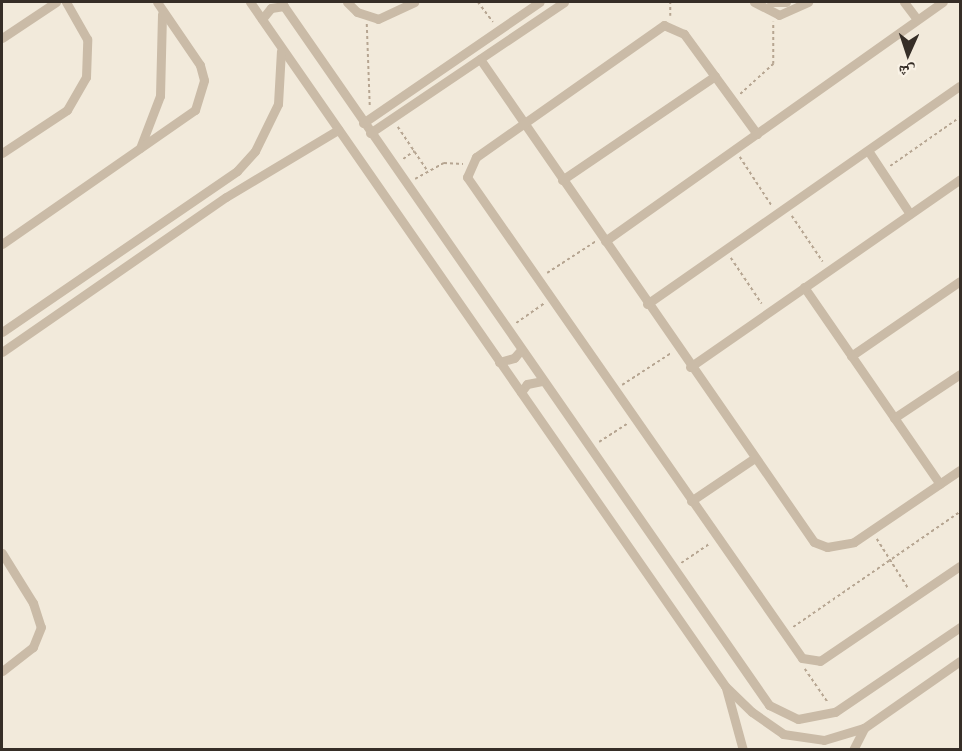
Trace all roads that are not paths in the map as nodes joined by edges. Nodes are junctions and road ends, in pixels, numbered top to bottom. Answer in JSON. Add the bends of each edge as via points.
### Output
{"nodes":[{"id":1,"x":56,"y":2,"type":"edge"},
{"id":2,"x":66,"y":2,"type":"edge"},
{"id":3,"x":250,"y":2,"type":"edge"},
{"id":4,"x":347,"y":2,"type":"edge"},
{"id":5,"x":414,"y":2,"type":"edge"},
{"id":6,"x":540,"y":2,"type":"edge"},
{"id":7,"x":564,"y":2,"type":"edge"},
{"id":8,"x":754,"y":2,"type":"edge"},
{"id":9,"x":771,"y":2,"type":"edge"},
{"id":10,"x":786,"y":2,"type":"edge"},
{"id":11,"x":808,"y":2,"type":"edge"},
{"id":12,"x":904,"y":2,"type":"edge"},
{"id":13,"x":943,"y":2,"type":"edge"},
{"id":14,"x":282,"y":4,"type":"edge"},
{"id":15,"x":159,"y":6,"type":"edge"},
{"id":16,"x":262,"y":19,"type":"junction"},
{"id":17,"x":917,"y":19,"type":"junction"},
{"id":18,"x":2,"y":38,"type":"edge"},
{"id":19,"x":281,"y":51,"type":"junction"},
{"id":20,"x":480,"y":59,"type":"junction"},
{"id":21,"x":715,"y":76,"type":"junction"},
{"id":22,"x":960,"y":86,"type":"edge"},
{"id":23,"x":406,"y":93,"type":"junction"},
{"id":24,"x":413,"y":105,"type":"junction"},
{"id":25,"x":367,"y":120,"type":"junction"},
{"id":26,"x":523,"y":122,"type":"junction"},
{"id":27,"x":338,"y":130,"type":"junction"},
{"id":28,"x":370,"y":133,"type":"junction"},
{"id":29,"x":757,"y":134,"type":"junction"},
{"id":30,"x":139,"y":150,"type":"junction"},
{"id":31,"x":869,"y":152,"type":"junction"},
{"id":32,"x":2,"y":153,"type":"edge"},
{"id":33,"x":960,"y":179,"type":"edge"},
{"id":34,"x":562,"y":180,"type":"junction"},
{"id":35,"x":910,"y":214,"type":"junction"},
{"id":36,"x":603,"y":239,"type":"junction"},
{"id":37,"x":2,"y":244,"type":"edge"},
{"id":38,"x":960,"y":281,"type":"edge"},
{"id":39,"x":804,"y":287,"type":"junction"},
{"id":40,"x":647,"y":304,"type":"junction"},
{"id":41,"x":2,"y":332,"type":"edge"},
{"id":42,"x":521,"y":350,"type":"junction"},
{"id":43,"x":2,"y":352,"type":"edge"},
{"id":44,"x":851,"y":356,"type":"junction"},
{"id":45,"x":499,"y":362,"type":"junction"},
{"id":46,"x":690,"y":367,"type":"junction"},
{"id":47,"x":960,"y":374,"type":"edge"},
{"id":48,"x":542,"y":381,"type":"junction"},
{"id":49,"x":521,"y":392,"type":"junction"},
{"id":50,"x":894,"y":418,"type":"junction"},
{"id":51,"x":753,"y":459,"type":"junction"},
{"id":52,"x":960,"y":470,"type":"edge"},
{"id":53,"x":940,"y":484,"type":"junction"},
{"id":54,"x":691,"y":501,"type":"junction"},
{"id":55,"x":2,"y":554,"type":"edge"},
{"id":56,"x":960,"y":566,"type":"edge"},
{"id":57,"x":959,"y":631,"type":"edge"},
{"id":58,"x":960,"y":661,"type":"edge"},
{"id":59,"x":2,"y":671,"type":"edge"},
{"id":60,"x":725,"y":686,"type":"junction"},
{"id":61,"x":864,"y":728,"type":"junction"},
{"id":62,"x":743,"y":750,"type":"edge"},
{"id":63,"x":853,"y":750,"type":"edge"}],
"edges":[{"from":1,"to":18,"type":"street"},
{"from":2,"to":32,"type":"street","via":[[87,39],[86,77],[67,110]]},
{"from":3,"to":16,"type":"street"},
{"from":4,"to":5,"type":"street","via":[[367,18],[389,17]]},
{"from":6,"to":23,"type":"street"},
{"from":7,"to":20,"type":"street"},
{"from":8,"to":11,"type":"street","via":[[773,14]]},
{"from":9,"to":10,"type":"street"},
{"from":12,"to":17,"type":"street"},
{"from":13,"to":17,"type":"street"},
{"from":14,"to":16,"type":"street","via":[[271,8]]},
{"from":14,"to":25,"type":"street"},
{"from":15,"to":30,"type":"street","via":[[165,68],[154,115]]},
{"from":15,"to":30,"type":"street","via":[[200,65],[202,96],[184,120]]},
{"from":16,"to":19,"type":"street"},
{"from":17,"to":29,"type":"street"},
{"from":19,"to":27,"type":"street"},
{"from":19,"to":41,"type":"street","via":[[278,104],[264,136],[237,171]]},
{"from":20,"to":24,"type":"street"},
{"from":20,"to":26,"type":"street"},
{"from":21,"to":26,"type":"street","via":[[684,34],[671,25],[657,26]]},
{"from":21,"to":29,"type":"street"},
{"from":21,"to":34,"type":"street"},
{"from":22,"to":31,"type":"street"},
{"from":23,"to":24,"type":"street"},
{"from":23,"to":25,"type":"street"},
{"from":24,"to":28,"type":"street"},
{"from":25,"to":28,"type":"street"},
{"from":26,"to":34,"type":"street"},
{"from":26,"to":54,"type":"street","via":[[469,166],[472,188]]},
{"from":27,"to":43,"type":"street","via":[[226,197]]},
{"from":27,"to":45,"type":"street"},
{"from":28,"to":42,"type":"street"},
{"from":29,"to":36,"type":"street"},
{"from":30,"to":37,"type":"street"},
{"from":31,"to":35,"type":"street"},
{"from":31,"to":40,"type":"street"},
{"from":33,"to":35,"type":"street"},
{"from":34,"to":36,"type":"street"},
{"from":35,"to":39,"type":"street"},
{"from":36,"to":40,"type":"street"},
{"from":38,"to":44,"type":"street"},
{"from":39,"to":44,"type":"street"},
{"from":39,"to":46,"type":"street"},
{"from":40,"to":46,"type":"street"},
{"from":42,"to":45,"type":"street","via":[[514,358]]},
{"from":42,"to":48,"type":"street"},
{"from":44,"to":50,"type":"street"},
{"from":45,"to":49,"type":"street"},
{"from":46,"to":51,"type":"street"},
{"from":47,"to":50,"type":"street"},
{"from":48,"to":49,"type":"street","via":[[531,381]]},
{"from":48,"to":57,"type":"street","via":[[769,705],[798,719],[835,712]]},
{"from":49,"to":60,"type":"street"},
{"from":50,"to":53,"type":"street"},
{"from":51,"to":53,"type":"street","via":[[814,542],[841,547]]},
{"from":51,"to":54,"type":"street"},
{"from":52,"to":53,"type":"street"},
{"from":54,"to":56,"type":"street","via":[[802,658],[820,661]]},
{"from":55,"to":59,"type":"street","via":[[33,603],[40,627],[33,647]]},
{"from":58,"to":61,"type":"street"},
{"from":60,"to":61,"type":"street","via":[[783,734],[824,740]]},
{"from":60,"to":62,"type":"street"},
{"from":61,"to":63,"type":"street"}]}
